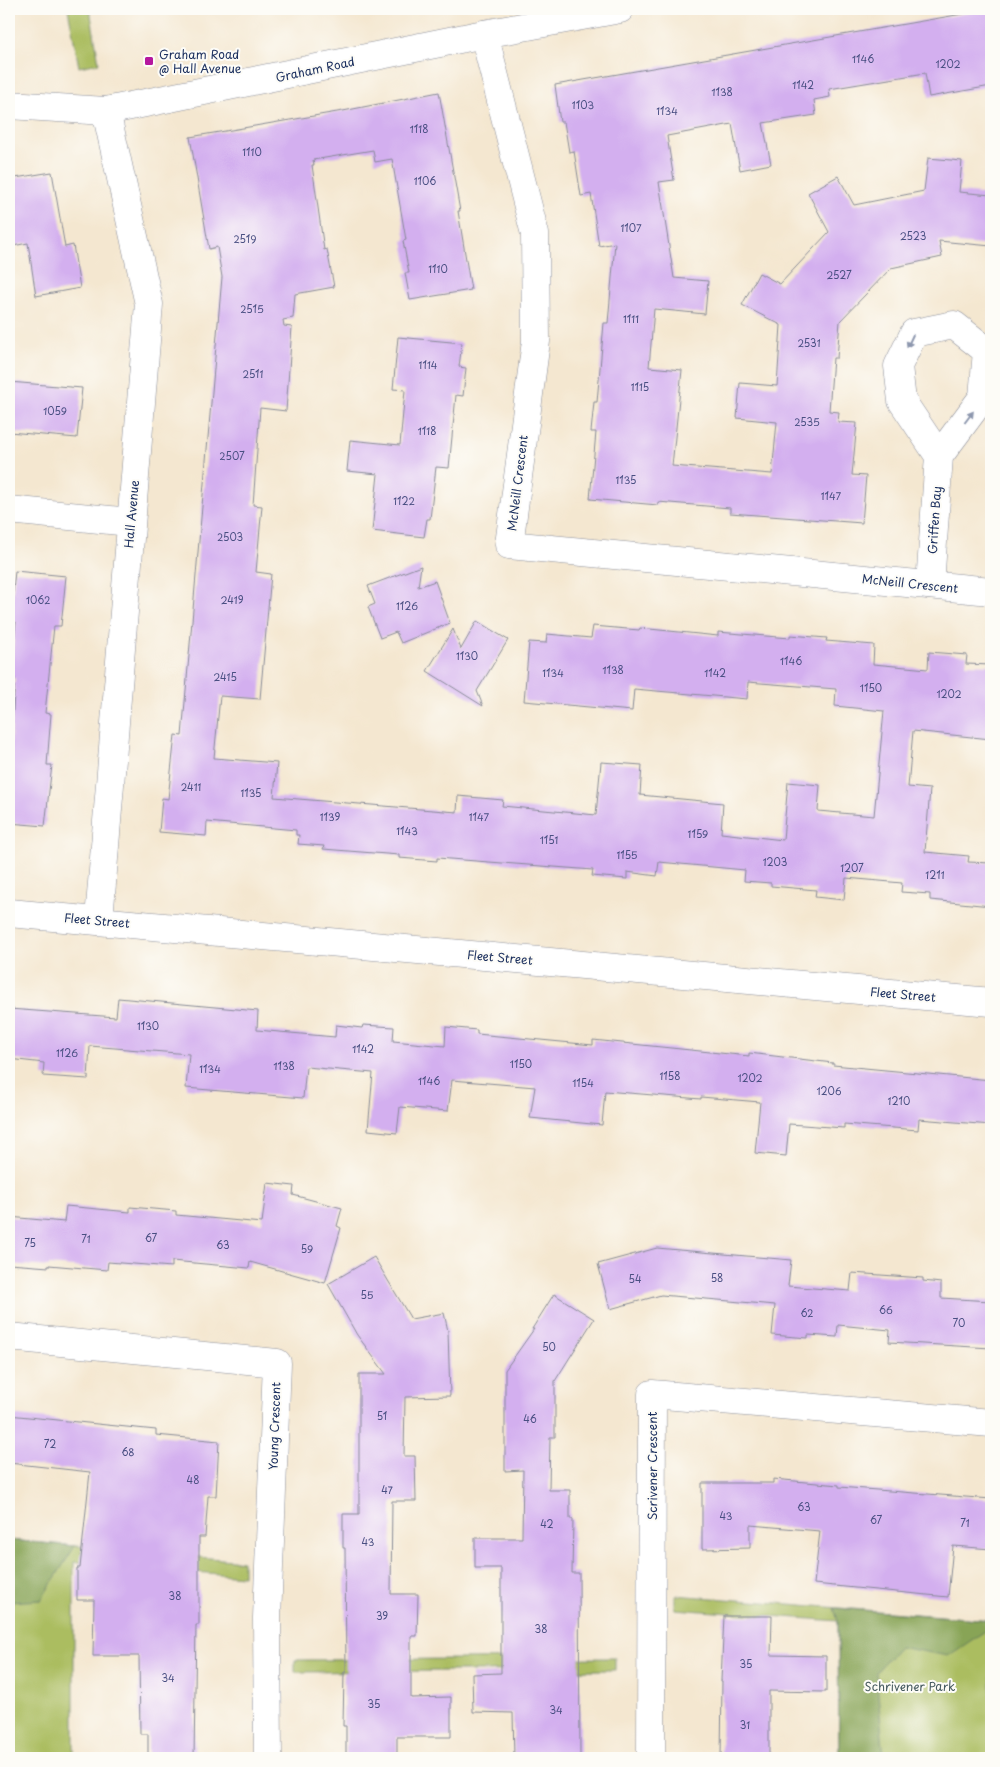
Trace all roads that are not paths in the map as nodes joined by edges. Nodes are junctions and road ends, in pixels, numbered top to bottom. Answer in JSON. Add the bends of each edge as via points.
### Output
{"nodes":[{"id":1,"x":620,"y":9,"type":"edge"},
{"id":2,"x":484,"y":34,"type":"junction"},
{"id":3,"x":9,"y":105,"type":"edge"},
{"id":4,"x":106,"y":111,"type":"junction"},
{"id":5,"x":939,"y":456,"type":"dead end"},
{"id":6,"x":9,"y":510,"type":"edge"},
{"id":7,"x":130,"y":522,"type":"junction"},
{"id":8,"x":930,"y":584,"type":"junction"},
{"id":9,"x":991,"y":591,"type":"edge"},
{"id":10,"x":9,"y":913,"type":"edge"},
{"id":11,"x":99,"y":920,"type":"junction"},
{"id":12,"x":991,"y":1002,"type":"edge"},
{"id":13,"x":9,"y":1337,"type":"edge"},
{"id":14,"x":991,"y":1423,"type":"edge"},
{"id":15,"x":268,"y":1758,"type":"edge"},
{"id":16,"x":652,"y":1758,"type":"edge"}],
"edges":[{"from":1,"to":2,"type":"street","name":"Graham Road"},
{"from":2,"to":4,"type":"street","name":"Graham Road"},
{"from":2,"to":8,"type":"street","name":"McNeill Crescent","via":[[535,234],[536,341],[509,545]]},
{"from":3,"to":4,"type":"street","name":"Graham Road"},
{"from":4,"to":7,"type":"street","name":"Hall Avenue","via":[[149,304]]},
{"from":5,"to":8,"type":"street","name":"Griffen Bay"},
{"from":6,"to":7,"type":"street"},
{"from":7,"to":11,"type":"street","name":"Hall Avenue"},
{"from":8,"to":9,"type":"street","name":"McNeill Crescent"},
{"from":10,"to":11,"type":"street","name":"Fleet Street"},
{"from":11,"to":12,"type":"street","name":"Fleet Street"},
{"from":13,"to":15,"type":"street","name":"Young Crescent","via":[[277,1363],[267,1618]]},
{"from":14,"to":16,"type":"street","name":"Scrivener Crescent","via":[[652,1394]]}]}
